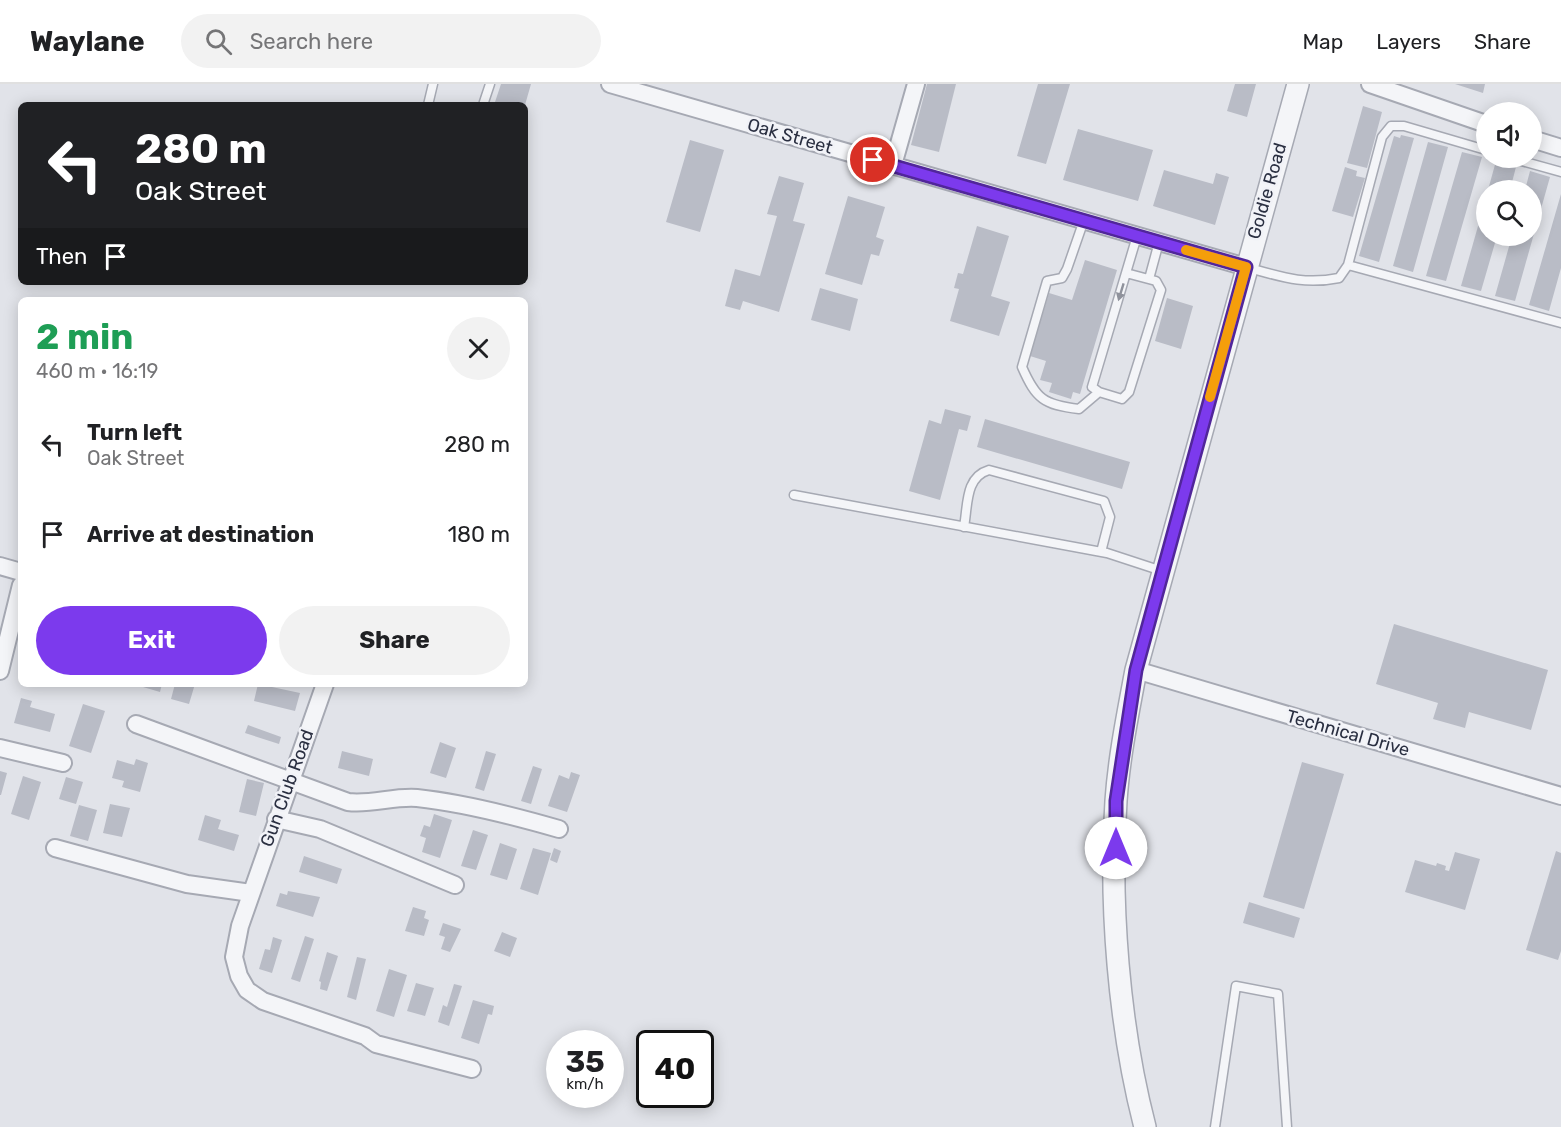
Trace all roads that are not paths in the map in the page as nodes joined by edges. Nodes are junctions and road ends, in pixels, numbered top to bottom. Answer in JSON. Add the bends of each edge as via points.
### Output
{"nodes":[{"id":1,"x":433,"y":84,"type":"edge"},
{"id":2,"x":490,"y":84,"type":"edge"},
{"id":3,"x":916,"y":84,"type":"edge"},
{"id":4,"x":1298,"y":84,"type":"edge"},
{"id":5,"x":1370,"y":84,"type":"edge"},
{"id":6,"x":620,"y":85,"type":"edge"},
{"id":7,"x":429,"y":102,"type":"edge"},
{"id":8,"x":484,"y":102,"type":"edge"},
{"id":9,"x":1476,"y":121,"type":"edge"},
{"id":10,"x":1542,"y":142,"type":"edge"},
{"id":11,"x":1476,"y":147,"type":"edge"},
{"id":12,"x":1561,"y":148,"type":"edge"},
{"id":13,"x":893,"y":165,"type":"junction"},
{"id":14,"x":1542,"y":167,"type":"edge"},
{"id":15,"x":1561,"y":172,"type":"edge"},
{"id":16,"x":1084,"y":220,"type":"junction"},
{"id":17,"x":1137,"y":236,"type":"junction"},
{"id":18,"x":1159,"y":242,"type":"junction"},
{"id":19,"x":1348,"y":265,"type":"junction"},
{"id":20,"x":1246,"y":267,"type":"junction"},
{"id":21,"x":1126,"y":273,"type":"junction"},
{"id":22,"x":1149,"y":279,"type":"junction"},
{"id":23,"x":1561,"y":323,"type":"edge"},
{"id":24,"x":1099,"y":392,"type":"junction"},
{"id":25,"x":794,"y":495,"type":"dead end"},
{"id":26,"x":964,"y":527,"type":"junction"},
{"id":27,"x":1101,"y":552,"type":"junction"},
{"id":28,"x":0,"y":566,"type":"edge"},
{"id":29,"x":18,"y":571,"type":"edge"},
{"id":30,"x":1162,"y":571,"type":"junction"},
{"id":31,"x":18,"y":597,"type":"edge"},
{"id":32,"x":1136,"y":670,"type":"junction"},
{"id":33,"x":0,"y":671,"type":"edge"},
{"id":34,"x":324,"y":687,"type":"edge"},
{"id":35,"x":136,"y":724,"type":"dead end"},
{"id":36,"x":0,"y":748,"type":"edge"},
{"id":37,"x":63,"y":763,"type":"dead end"},
{"id":38,"x":289,"y":781,"type":"junction"},
{"id":39,"x":1561,"y":796,"type":"edge"},
{"id":40,"x":276,"y":819,"type":"junction"},
{"id":41,"x":559,"y":829,"type":"dead end"},
{"id":42,"x":55,"y":848,"type":"dead end"},
{"id":43,"x":455,"y":885,"type":"dead end"},
{"id":44,"x":251,"y":893,"type":"junction"},
{"id":45,"x":472,"y":1069,"type":"dead end"},
{"id":46,"x":1145,"y":1127,"type":"edge"},
{"id":47,"x":1215,"y":1127,"type":"edge"},
{"id":48,"x":1287,"y":1127,"type":"edge"}],
"edges":[{"from":1,"to":7,"type":"lane"},
{"from":2,"to":8,"type":"lane"},
{"from":3,"to":13,"type":"street"},
{"from":4,"to":20,"type":"street","name":"Goldie Road"},
{"from":5,"to":9,"type":"street"},
{"from":6,"to":13,"type":"street","name":"Oak Street"},
{"from":10,"to":12,"type":"street"},
{"from":11,"to":19,"type":"lane","via":[[1404,126],[1386,130]]},
{"from":13,"to":16,"type":"street","name":"Oak Street"},
{"from":14,"to":15,"type":"lane"},
{"from":16,"to":17,"type":"street","name":"Oak Street"},
{"from":16,"to":24,"type":"lane","via":[[1068,270],[1062,278],[1047,281],[1022,367],[1039,398],[1060,407],[1079,409]]},
{"from":17,"to":18,"type":"street","name":"Oak Street"},
{"from":17,"to":21,"type":"lane"},
{"from":18,"to":20,"type":"street","name":"Oak Street"},
{"from":18,"to":22,"type":"lane"},
{"from":19,"to":20,"type":"lane","via":[[1339,278],[1319,282],[1301,282]]},
{"from":19,"to":23,"type":"lane"},
{"from":20,"to":30,"type":"street","name":"Goldie Road"},
{"from":21,"to":22,"type":"lane"},
{"from":21,"to":24,"type":"lane","one_way":true,"via":[[1092,387]]},
{"from":22,"to":24,"type":"lane","via":[[1156,281],[1161,290],[1129,392],[1122,399]]},
{"from":25,"to":26,"type":"lane"},
{"from":26,"to":27,"type":"lane"},
{"from":26,"to":27,"type":"lane","via":[[972,480],[989,470],[1104,501],[1110,517]]},
{"from":27,"to":30,"type":"lane"},
{"from":28,"to":29,"type":"street"},
{"from":30,"to":32,"type":"street","name":"Goldie Road"},
{"from":31,"to":33,"type":"street"},
{"from":32,"to":39,"type":"street","name":"Technical Drive"},
{"from":32,"to":46,"type":"street","name":"Goldie Road","via":[[1116,801],[1116,896],[1124,1027],[1130,1071]]},
{"from":34,"to":38,"type":"street","name":"Gun Club Road"},
{"from":35,"to":38,"type":"street"},
{"from":36,"to":37,"type":"street"},
{"from":38,"to":40,"type":"street","name":"Gun Club Road"},
{"from":38,"to":41,"type":"street","via":[[348,802],[417,798]]},
{"from":40,"to":43,"type":"street","via":[[320,830]]},
{"from":40,"to":44,"type":"street","name":"Gun Club Road"},
{"from":42,"to":44,"type":"street","via":[[187,884]]},
{"from":44,"to":45,"type":"street","name":"Gun Club Road","via":[[234,957],[247,990],[263,1002],[365,1036],[376,1044]]},
{"from":47,"to":48,"type":"lane","via":[[1236,986],[1278,994]]}]}
